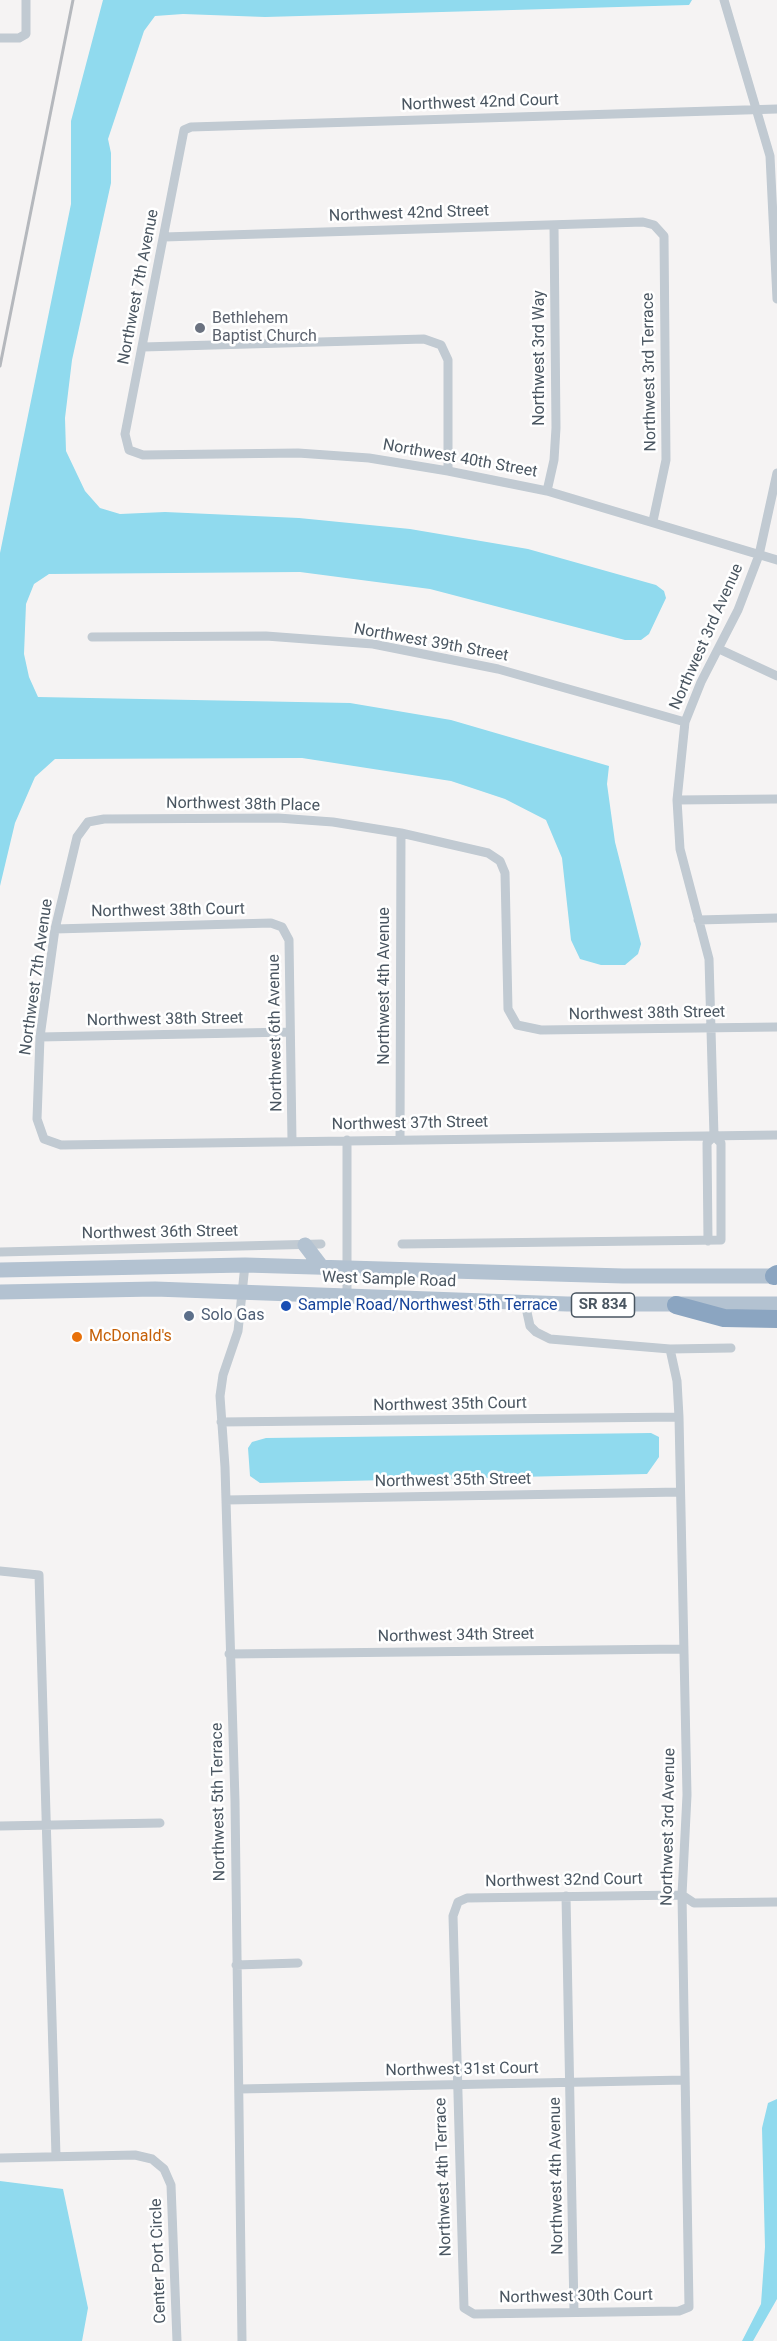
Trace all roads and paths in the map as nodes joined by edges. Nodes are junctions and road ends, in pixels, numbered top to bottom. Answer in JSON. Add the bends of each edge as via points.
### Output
{"nodes":[{"id":1,"x":26,"y":0,"type":"edge"},
{"id":2,"x":724,"y":0,"type":"edge"},
{"id":3,"x":0,"y":38,"type":"edge"},
{"id":4,"x":777,"y":109,"type":"edge"},
{"id":5,"x":758,"y":110,"type":"junction"},
{"id":6,"x":184,"y":130,"type":"joint"},
{"id":7,"x":554,"y":225,"type":"junction"},
{"id":8,"x":654,"y":225,"type":"joint"},
{"id":9,"x":164,"y":237,"type":"junction"},
{"id":10,"x":776,"y":248,"type":"edge"},
{"id":11,"x":777,"y":299,"type":"edge"},
{"id":12,"x":143,"y":347,"type":"junction"},
{"id":13,"x":129,"y":450,"type":"joint"},
{"id":14,"x":448,"y":471,"type":"junction"},
{"id":15,"x":777,"y":473,"type":"edge"},
{"id":16,"x":547,"y":490,"type":"junction"},
{"id":17,"x":652,"y":521,"type":"junction"},
{"id":18,"x":759,"y":555,"type":"junction"},
{"id":19,"x":777,"y":560,"type":"edge"},
{"id":20,"x":92,"y":637,"type":"dead end"},
{"id":21,"x":719,"y":650,"type":"junction"},
{"id":22,"x":777,"y":676,"type":"edge"},
{"id":23,"x":685,"y":722,"type":"junction"},
{"id":24,"x":777,"y":799,"type":"edge"},
{"id":25,"x":677,"y":800,"type":"junction"},
{"id":26,"x":88,"y":822,"type":"joint"},
{"id":27,"x":401,"y":833,"type":"junction"},
{"id":28,"x":777,"y":918,"type":"edge"},
{"id":29,"x":699,"y":920,"type":"junction"},
{"id":30,"x":282,"y":927,"type":"joint"},
{"id":31,"x":55,"y":929,"type":"junction"},
{"id":32,"x":517,"y":1025,"type":"joint"},
{"id":33,"x":777,"y":1027,"type":"edge"},
{"id":34,"x":711,"y":1028,"type":"junction"},
{"id":35,"x":290,"y":1032,"type":"junction"},
{"id":36,"x":40,"y":1037,"type":"junction"},
{"id":37,"x":777,"y":1135,"type":"edge"},
{"id":38,"x":714,"y":1136,"type":"junction"},
{"id":39,"x":44,"y":1139,"type":"joint"},
{"id":40,"x":346,"y":1140,"type":"junction"},
{"id":41,"x":400,"y":1140,"type":"junction"},
{"id":42,"x":292,"y":1141,"type":"junction"},
{"id":43,"x":708,"y":1241,"type":"junction"},
{"id":44,"x":402,"y":1244,"type":"dead end"},
{"id":45,"x":313,"y":1245,"type":"joint"},
{"id":46,"x":0,"y":1252,"type":"edge"},
{"id":47,"x":245,"y":1265,"type":"junction"},
{"id":48,"x":321,"y":1266,"type":"junction"},
{"id":49,"x":347,"y":1267,"type":"junction"},
{"id":50,"x":0,"y":1270,"type":"edge"},
{"id":51,"x":776,"y":1276,"type":"edge"},
{"id":52,"x":0,"y":1292,"type":"edge"},
{"id":53,"x":243,"y":1292,"type":"junction"},
{"id":54,"x":347,"y":1296,"type":"junction"},
{"id":55,"x":525,"y":1303,"type":"junction"},
{"id":56,"x":777,"y":1304,"type":"edge"},
{"id":57,"x":676,"y":1305,"type":"junction"},
{"id":58,"x":777,"y":1319,"type":"edge"},
{"id":59,"x":731,"y":1348,"type":"dead end"},
{"id":60,"x":670,"y":1349,"type":"junction"},
{"id":61,"x":679,"y":1417,"type":"junction"},
{"id":62,"x":221,"y":1422,"type":"junction"},
{"id":63,"x":680,"y":1492,"type":"junction"},
{"id":64,"x":226,"y":1500,"type":"junction"},
{"id":65,"x":0,"y":1570,"type":"edge"},
{"id":66,"x":683,"y":1649,"type":"junction"},
{"id":67,"x":230,"y":1654,"type":"junction"},
{"id":68,"x":46,"y":1824,"type":"junction"},
{"id":69,"x":160,"y":1824,"type":"dead end"},
{"id":70,"x":0,"y":1826,"type":"edge"},
{"id":71,"x":682,"y":1895,"type":"junction"},
{"id":72,"x":566,"y":1896,"type":"junction"},
{"id":73,"x":458,"y":1902,"type":"joint"},
{"id":74,"x":777,"y":1902,"type":"edge"},
{"id":75,"x":298,"y":1963,"type":"dead end"},
{"id":76,"x":236,"y":1965,"type":"junction"},
{"id":77,"x":685,"y":2080,"type":"junction"},
{"id":78,"x":571,"y":2083,"type":"junction"},
{"id":79,"x":456,"y":2086,"type":"junction"},
{"id":80,"x":240,"y":2089,"type":"junction"},
{"id":81,"x":56,"y":2156,"type":"junction"},
{"id":82,"x":0,"y":2158,"type":"edge"},
{"id":83,"x":688,"y":2307,"type":"joint"},
{"id":84,"x":464,"y":2308,"type":"joint"},
{"id":85,"x":574,"y":2312,"type":"junction"},
{"id":86,"x":177,"y":2341,"type":"edge"},
{"id":87,"x":242,"y":2341,"type":"edge"}],
"edges":[{"from":1,"to":3,"type":"street","via":[[26,34]]},
{"from":2,"to":5,"type":"street"},
{"from":4,"to":5,"type":"street","name":"Northwest 42nd Court"},
{"from":5,"to":6,"type":"street","name":"Northwest 42nd Court"},
{"from":5,"to":10,"type":"street","via":[[770,156]]},
{"from":6,"to":9,"type":"street","name":"Northwest 7th Avenue"},
{"from":7,"to":8,"type":"street","name":"Northwest 42nd Street"},
{"from":7,"to":9,"type":"street","name":"Northwest 42nd Street"},
{"from":7,"to":16,"type":"street","name":"Northwest 3rd Way","via":[[556,428]]},
{"from":8,"to":17,"type":"street","name":"Northwest 3rd Terrace","via":[[664,236],[666,460]]},
{"from":9,"to":12,"type":"street","name":"Northwest 7th Avenue"},
{"from":10,"to":11,"type":"street"},
{"from":12,"to":13,"type":"street","name":"Northwest 7th Avenue","via":[[125,434]]},
{"from":12,"to":14,"type":"street","via":[[424,339],[441,345],[448,360]]},
{"from":13,"to":14,"type":"street","name":"Northwest 40th Street","via":[[143,455],[298,453],[369,458]]},
{"from":14,"to":16,"type":"street","name":"Northwest 40th Street"},
{"from":15,"to":18,"type":"street","name":"Northwest 3rd Avenue"},
{"from":16,"to":17,"type":"street","name":"Northwest 40th Street"},
{"from":17,"to":18,"type":"street","name":"Northwest 40th Street"},
{"from":18,"to":19,"type":"street","name":"Northwest 40th Street"},
{"from":18,"to":21,"type":"street","name":"Northwest 3rd Avenue"},
{"from":20,"to":23,"type":"street","name":"Northwest 39th Street","via":[[266,636],[373,644],[498,669]]},
{"from":21,"to":22,"type":"street"},
{"from":21,"to":23,"type":"street","name":"Northwest 3rd Avenue"},
{"from":23,"to":25,"type":"street","name":"Northwest 3rd Avenue"},
{"from":24,"to":25,"type":"street"},
{"from":25,"to":29,"type":"street","name":"Northwest 3rd Avenue","via":[[680,849]]},
{"from":26,"to":27,"type":"street","name":"Northwest 38th Place","via":[[278,818]]},
{"from":26,"to":31,"type":"street","name":"Northwest 7th Avenue","via":[[77,837]]},
{"from":27,"to":32,"type":"street","name":"Northwest 38th Place","via":[[488,853],[500,861],[505,873],[508,1009]]},
{"from":27,"to":41,"type":"street","name":"Northwest 4th Avenue"},
{"from":28,"to":29,"type":"street"},
{"from":29,"to":34,"type":"street","name":"Northwest 3rd Avenue","via":[[709,959]]},
{"from":30,"to":31,"type":"street","name":"Northwest 38th Court","via":[[271,923]]},
{"from":30,"to":35,"type":"street","name":"Northwest 6th Avenue","via":[[289,940]]},
{"from":31,"to":36,"type":"street","name":"Northwest 7th Avenue"},
{"from":32,"to":34,"type":"street","name":"Northwest 38th Street","via":[[541,1030]]},
{"from":33,"to":34,"type":"street","name":"Northwest 38th Street"},
{"from":34,"to":38,"type":"street","name":"Northwest 3rd Avenue"},
{"from":35,"to":36,"type":"street","name":"Northwest 38th Street"},
{"from":35,"to":42,"type":"street","name":"Northwest 6th Avenue"},
{"from":36,"to":39,"type":"street","name":"Northwest 7th Avenue","via":[[37,1119]]},
{"from":37,"to":38,"type":"street","name":"Northwest 37th Street"},
{"from":38,"to":41,"type":"street","name":"Northwest 37th Street"},
{"from":38,"to":43,"type":"street","name":"Northwest 3rd Avenue","via":[[707,1143]]},
{"from":38,"to":43,"type":"street","name":"Northwest 3rd Avenue","via":[[721,1143],[721,1240]]},
{"from":39,"to":42,"type":"street","name":"Northwest 37th Street","via":[[61,1145]]},
{"from":40,"to":41,"type":"street","name":"Northwest 37th Street"},
{"from":40,"to":42,"type":"street","name":"Northwest 37th Street"},
{"from":40,"to":49,"type":"street"},
{"from":43,"to":44,"type":"street"},
{"from":45,"to":46,"type":"street","name":"Northwest 36th Street"},
{"from":45,"to":48,"type":"main road"},
{"from":47,"to":48,"type":"main road","name":"West Sample Road","number":"SR 834"},
{"from":47,"to":50,"type":"main road","name":"West Sample Road","number":"SR 834"},
{"from":47,"to":53,"type":"street","name":"Northwest 5th Terrace"},
{"from":48,"to":49,"type":"main road","name":"West Sample Road","number":"SR 834"},
{"from":49,"to":51,"type":"main road","name":"West Sample Road","number":"SR 834","via":[[623,1276]]},
{"from":49,"to":54,"type":"street"},
{"from":52,"to":53,"type":"main road","name":"West Sample Road","number":"SR 834"},
{"from":53,"to":54,"type":"main road","name":"West Sample Road","number":"SR 834"},
{"from":53,"to":62,"type":"street","name":"Northwest 5th Terrace","via":[[238,1331],[220,1386]]},
{"from":54,"to":55,"type":"main road","name":"West Sample Road","number":"SR 834"},
{"from":55,"to":57,"type":"main road","name":"West Sample Road","number":"SR 834"},
{"from":55,"to":60,"type":"street","via":[[530,1326],[550,1339]]},
{"from":56,"to":57,"type":"main road","name":"West Sample Road","number":"SR 834"},
{"from":57,"to":58,"type":"highway","via":[[724,1318]]},
{"from":59,"to":60,"type":"street"},
{"from":60,"to":61,"type":"street","name":"Northwest 3rd Avenue"},
{"from":61,"to":62,"type":"street","name":"Northwest 35th Court"},
{"from":61,"to":63,"type":"street","name":"Northwest 3rd Avenue"},
{"from":62,"to":64,"type":"street","name":"Northwest 5th Terrace"},
{"from":63,"to":64,"type":"street","name":"Northwest 35th Street"},
{"from":63,"to":66,"type":"street","name":"Northwest 3rd Avenue"},
{"from":64,"to":67,"type":"street","name":"Northwest 5th Terrace"},
{"from":65,"to":68,"type":"street","via":[[39,1575]]},
{"from":66,"to":67,"type":"street","name":"Northwest 34th Street"},
{"from":66,"to":71,"type":"street","name":"Northwest 3rd Avenue","via":[[687,1795]]},
{"from":67,"to":76,"type":"street","name":"Northwest 5th Terrace"},
{"from":68,"to":69,"type":"street"},
{"from":68,"to":70,"type":"street"},
{"from":68,"to":81,"type":"street"},
{"from":71,"to":72,"type":"street","name":"Northwest 32nd Court"},
{"from":71,"to":74,"type":"street","name":"Northwest 32nd Court","via":[[694,1903]]},
{"from":71,"to":77,"type":"street","name":"Northwest 3rd Avenue"},
{"from":72,"to":73,"type":"street","name":"Northwest 32nd Court","via":[[467,1898]]},
{"from":72,"to":78,"type":"street","name":"Northwest 4th Avenue"},
{"from":73,"to":79,"type":"street","name":"Northwest 4th Terrace","via":[[453,1916]]},
{"from":75,"to":76,"type":"street"},
{"from":76,"to":80,"type":"street","name":"Northwest 5th Terrace"},
{"from":77,"to":78,"type":"street","name":"Northwest 31st Court"},
{"from":77,"to":83,"type":"street","name":"Northwest 3rd Avenue"},
{"from":78,"to":79,"type":"street","name":"Northwest 31st Court"},
{"from":78,"to":85,"type":"street","name":"Northwest 4th Avenue"},
{"from":79,"to":80,"type":"street","name":"Northwest 31st Court"},
{"from":79,"to":84,"type":"street","name":"Northwest 4th Terrace"},
{"from":80,"to":87,"type":"street","name":"Northwest 5th Terrace"},
{"from":81,"to":82,"type":"street","name":"Center Port Circle"},
{"from":81,"to":86,"type":"street","name":"Center Port Circle","via":[[135,2155],[152,2159],[164,2169],[171,2185]]},
{"from":83,"to":85,"type":"street","name":"Northwest 30th Court","via":[[679,2311]]},
{"from":84,"to":85,"type":"street","name":"Northwest 30th Court","via":[[474,2313]]}]}
